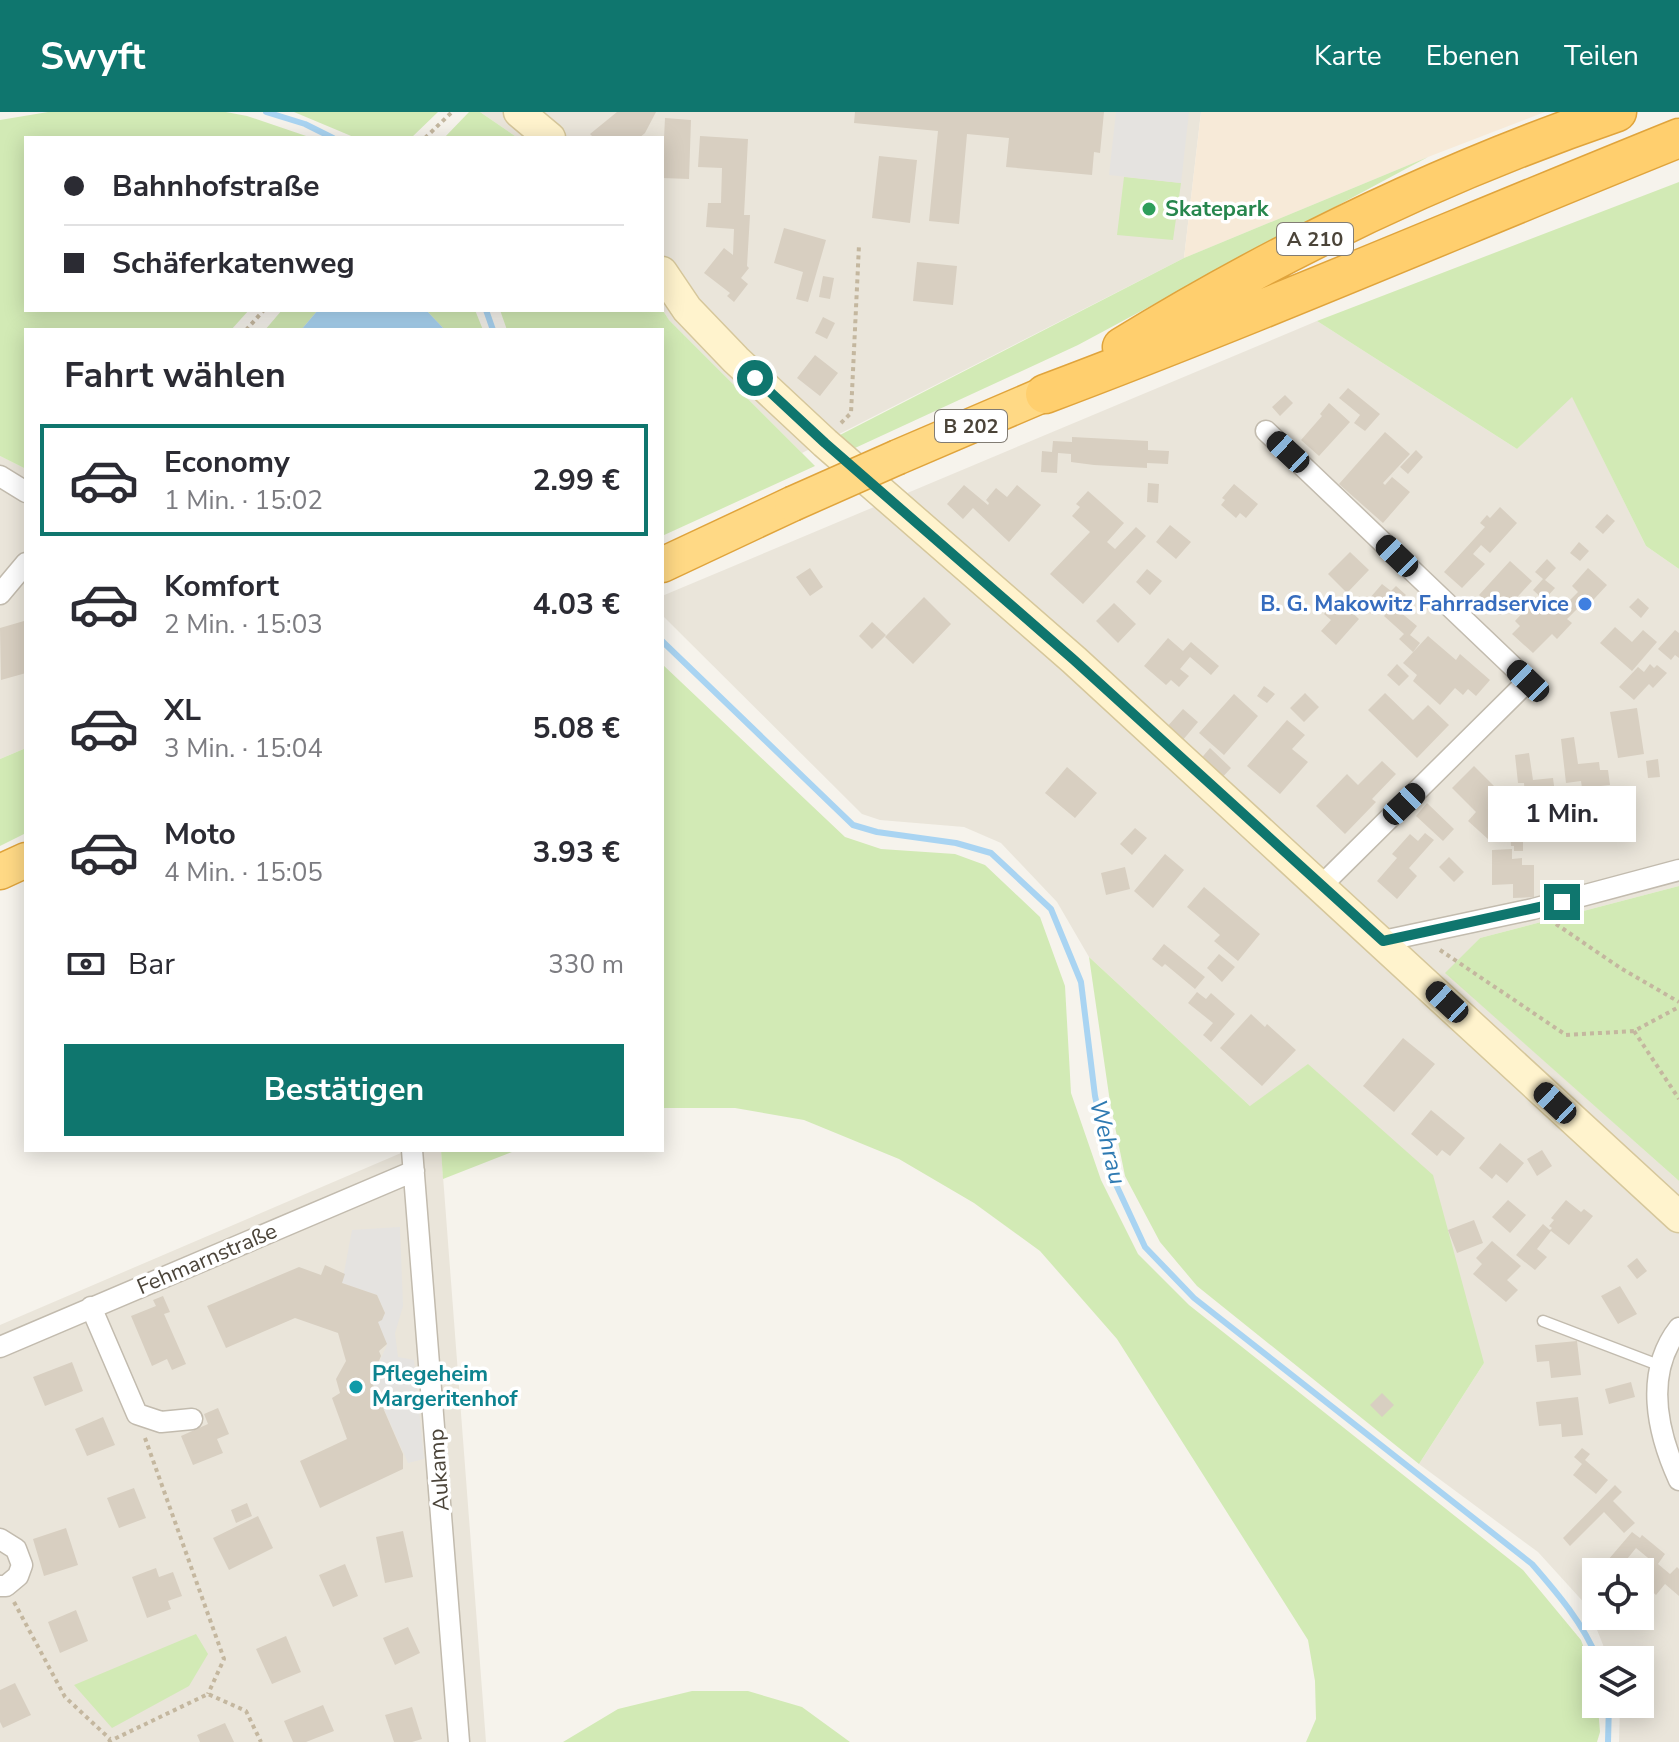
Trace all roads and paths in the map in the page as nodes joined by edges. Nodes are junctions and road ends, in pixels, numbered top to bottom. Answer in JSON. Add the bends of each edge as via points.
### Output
{"nodes":[{"id":1,"x":452,"y":112,"type":"edge"},
{"id":2,"x":519,"y":112,"type":"edge"},
{"id":3,"x":1617,"y":112,"type":"edge"},
{"id":4,"x":427,"y":136,"type":"edge"},
{"id":5,"x":548,"y":136,"type":"edge"},
{"id":6,"x":1679,"y":138,"type":"edge"},
{"id":7,"x":859,"y":245,"type":"dead end"},
{"id":8,"x":664,"y":275,"type":"edge"},
{"id":9,"x":262,"y":312,"type":"edge"},
{"id":10,"x":248,"y":328,"type":"edge"},
{"id":11,"x":1045,"y":394,"type":"junction"},
{"id":12,"x":1266,"y":431,"type":"dead end"},
{"id":13,"x":825,"y":443,"type":"junction"},
{"id":14,"x":0,"y":476,"type":"edge"},
{"id":15,"x":24,"y":491,"type":"edge"},
{"id":16,"x":664,"y":564,"type":"edge"},
{"id":17,"x":24,"y":565,"type":"edge"},
{"id":18,"x":0,"y":594,"type":"edge"},
{"id":19,"x":24,"y":861,"type":"edge"},
{"id":20,"x":1679,"y":870,"type":"edge"},
{"id":21,"x":0,"y":872,"type":"edge"},
{"id":22,"x":1321,"y":886,"type":"junction"},
{"id":23,"x":1533,"y":909,"type":"junction"},
{"id":24,"x":1418,"y":935,"type":"junction"},
{"id":25,"x":1383,"y":941,"type":"junction"},
{"id":26,"x":1679,"y":1004,"type":"edge"},
{"id":27,"x":1634,"y":1031,"type":"junction"},
{"id":28,"x":1679,"y":1099,"type":"edge"},
{"id":29,"x":412,"y":1152,"type":"edge"},
{"id":30,"x":414,"y":1171,"type":"junction"},
{"id":31,"x":1679,"y":1217,"type":"edge"},
{"id":32,"x":91,"y":1307,"type":"junction"},
{"id":33,"x":1543,"y":1321,"type":"dead end"},
{"id":34,"x":1679,"y":1328,"type":"edge"},
{"id":35,"x":0,"y":1347,"type":"edge"},
{"id":36,"x":1661,"y":1366,"type":"junction"},
{"id":37,"x":137,"y":1414,"type":"junction"},
{"id":38,"x":192,"y":1419,"type":"dead end"},
{"id":39,"x":1679,"y":1480,"type":"edge"},
{"id":40,"x":0,"y":1539,"type":"edge"},
{"id":41,"x":3,"y":1586,"type":"edge"},
{"id":42,"x":208,"y":1694,"type":"junction"},
{"id":43,"x":109,"y":1740,"type":"edge"},
{"id":44,"x":261,"y":1742,"type":"edge"},
{"id":45,"x":459,"y":1742,"type":"edge"}],
"edges":[{"from":1,"to":4,"type":"path"},
{"from":2,"to":5,"type":"main road"},
{"from":3,"to":11,"type":"highway","number":"A 210","via":[[1463,172],[1325,234],[1183,309]]},
{"from":6,"to":11,"type":"highway","number":"A 210","via":[[1195,338]]},
{"from":7,"to":13,"type":"path","via":[[851,413]]},
{"from":8,"to":13,"type":"main road","via":[[687,309]]},
{"from":9,"to":10,"type":"path"},
{"from":11,"to":16,"type":"highway","number":"B 202","bridge":true},
{"from":12,"to":22,"type":"street","via":[[1528,681]]},
{"from":13,"to":22,"type":"main road","via":[[1062,649]]},
{"from":14,"to":15,"type":"street"},
{"from":17,"to":18,"type":"street"},
{"from":19,"to":21,"type":"highway"},
{"from":20,"to":23,"type":"street"},
{"from":22,"to":25,"type":"main road"},
{"from":23,"to":24,"type":"street"},
{"from":23,"to":26,"type":"path"},
{"from":24,"to":25,"type":"street"},
{"from":24,"to":27,"type":"path","via":[[1566,1035]]},
{"from":25,"to":31,"type":"main road"},
{"from":26,"to":27,"type":"path"},
{"from":27,"to":28,"type":"path"},
{"from":29,"to":30,"type":"street","name":"Aukamp"},
{"from":30,"to":32,"type":"street","name":"Fehmarnstraße"},
{"from":30,"to":45,"type":"street","name":"Aukamp"},
{"from":32,"to":35,"type":"street","name":"Fehmarnstraße"},
{"from":32,"to":37,"type":"street"},
{"from":33,"to":36,"type":"lane"},
{"from":34,"to":36,"type":"street"},
{"from":36,"to":39,"type":"street","via":[[1657,1411]]},
{"from":37,"to":38,"type":"street","via":[[161,1422]]},
{"from":37,"to":42,"type":"path","via":[[224,1659]]},
{"from":40,"to":41,"type":"street","via":[[16,1549],[22,1565],[18,1576]]},
{"from":41,"to":43,"type":"path","via":[[65,1697]]},
{"from":42,"to":43,"type":"path"},
{"from":42,"to":44,"type":"path","via":[[246,1711]]}]}
